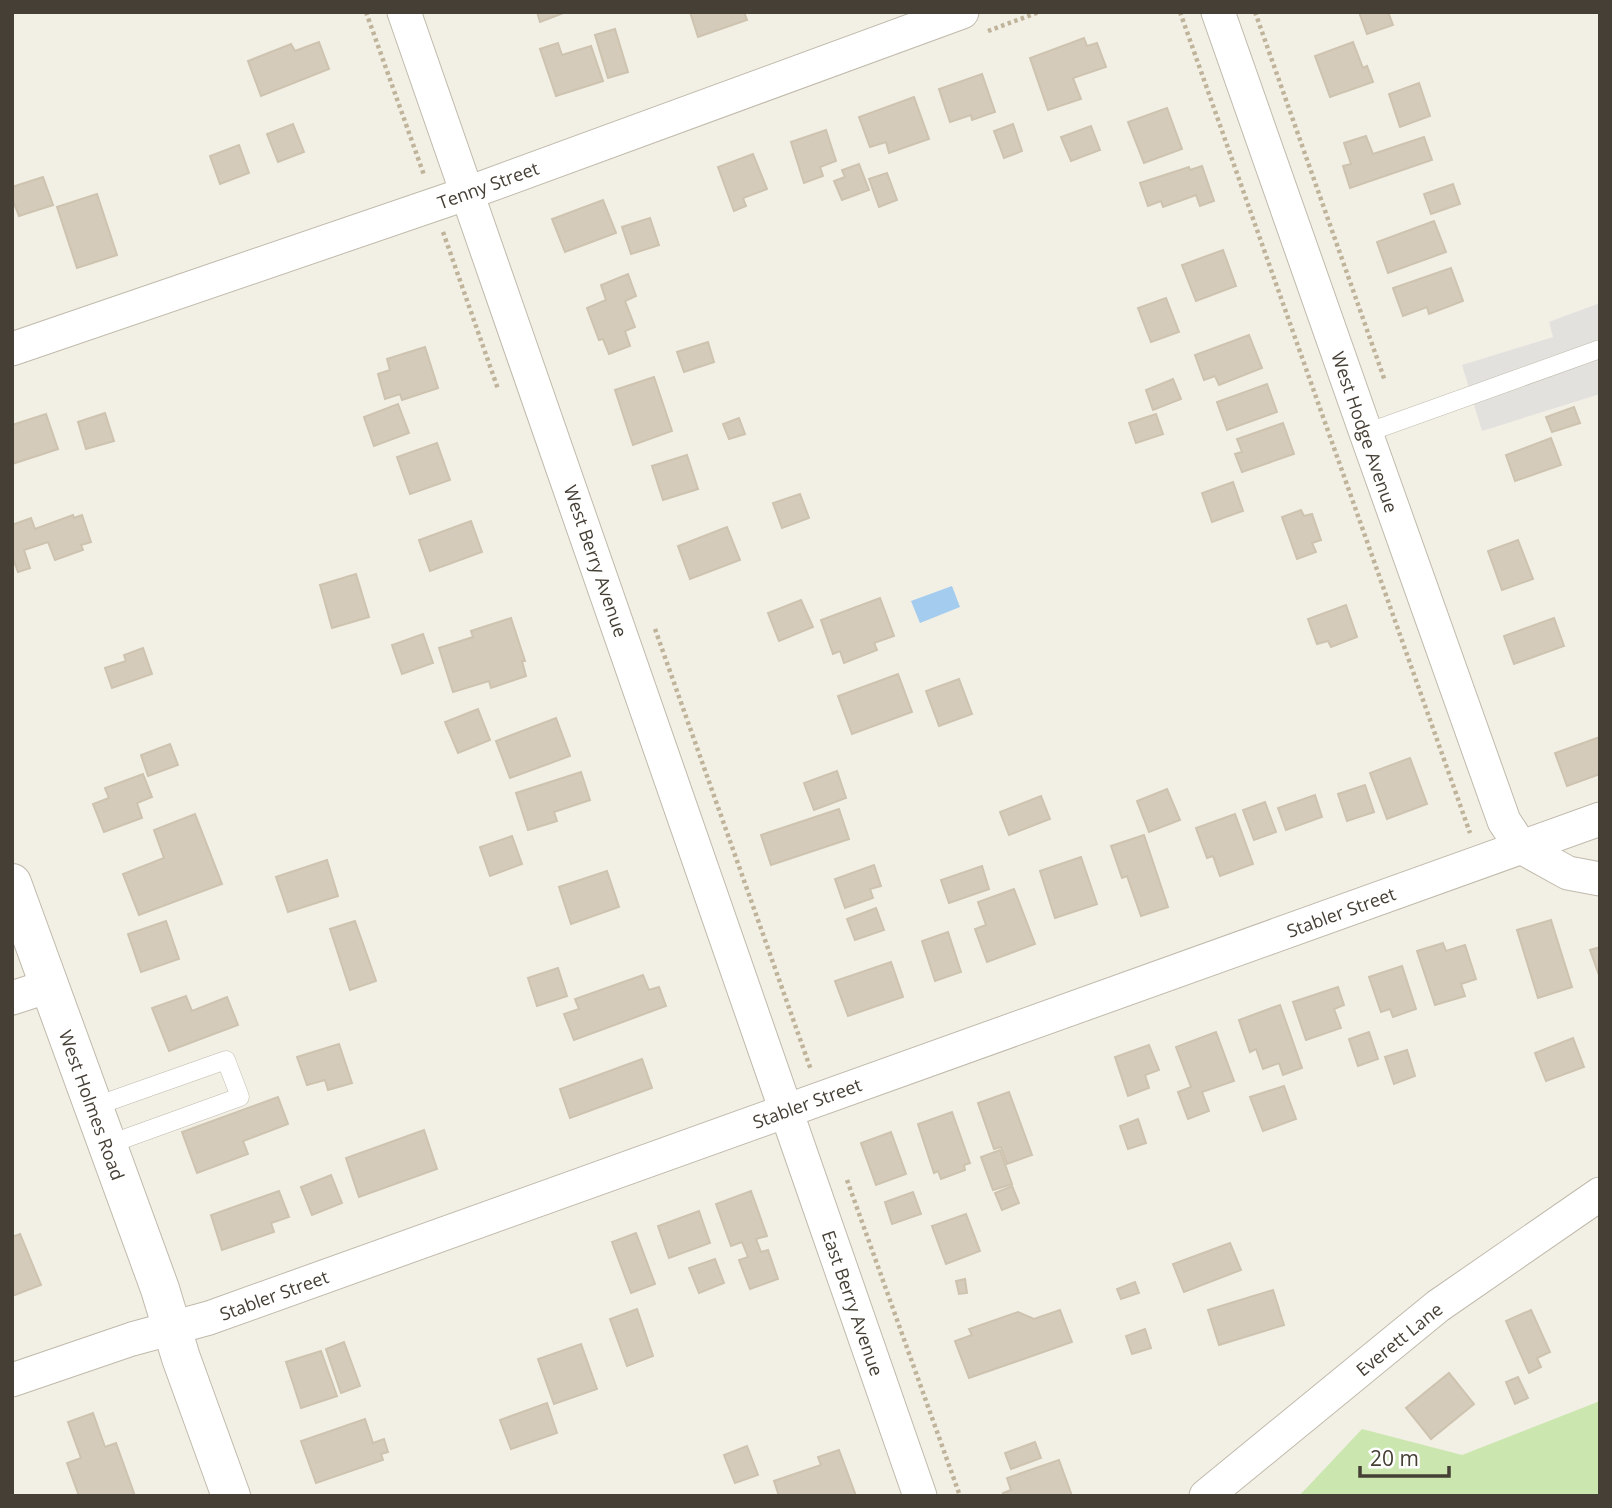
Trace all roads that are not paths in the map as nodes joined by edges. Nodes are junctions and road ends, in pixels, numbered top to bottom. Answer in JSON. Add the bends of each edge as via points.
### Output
{"nodes":[{"id":1,"x":404,"y":12,"type":"edge"},
{"id":2,"x":1218,"y":12,"type":"edge"},
{"id":3,"x":974,"y":22,"type":"edge"},
{"id":4,"x":468,"y":193,"type":"junction"},
{"id":5,"x":12,"y":349,"type":"edge"},
{"id":6,"x":1600,"y":349,"type":"edge"},
{"id":7,"x":1366,"y":433,"type":"junction"},
{"id":8,"x":1600,"y":819,"type":"edge"},
{"id":9,"x":1521,"y":847,"type":"junction"},
{"id":10,"x":1600,"y":879,"type":"edge"},
{"id":11,"x":12,"y":883,"type":"edge"},
{"id":12,"x":49,"y":986,"type":"junction"},
{"id":13,"x":12,"y":999,"type":"edge"},
{"id":14,"x":93,"y":1107,"type":"junction"},
{"id":15,"x":787,"y":1110,"type":"junction"},
{"id":16,"x":107,"y":1145,"type":"junction"},
{"id":17,"x":1600,"y":1194,"type":"edge"},
{"id":18,"x":172,"y":1328,"type":"junction"},
{"id":19,"x":12,"y":1380,"type":"edge"},
{"id":20,"x":231,"y":1496,"type":"edge"},
{"id":21,"x":920,"y":1496,"type":"edge"},
{"id":22,"x":1206,"y":1496,"type":"edge"}],
"edges":[{"from":1,"to":4,"type":"street","name":"West Berry Avenue"},
{"from":2,"to":7,"type":"street","name":"West Hodge Avenue"},
{"from":3,"to":4,"type":"street","name":"Tenny Street"},
{"from":4,"to":5,"type":"street","name":"Tenny Street"},
{"from":4,"to":15,"type":"street","name":"West Berry Avenue"},
{"from":6,"to":7,"type":"lane"},
{"from":7,"to":9,"type":"street","name":"West Hodge Avenue","via":[[1504,821]]},
{"from":8,"to":9,"type":"street","name":"Stabler Street"},
{"from":9,"to":10,"type":"street","via":[[1568,873]]},
{"from":9,"to":15,"type":"street","name":"Stabler Street"},
{"from":11,"to":12,"type":"street","name":"West Holmes Road"},
{"from":12,"to":13,"type":"street"},
{"from":12,"to":14,"type":"street","name":"West Holmes Road"},
{"from":14,"to":16,"type":"street","name":"West Holmes Road"},
{"from":14,"to":16,"type":"lane","via":[[226,1060],[240,1097]]},
{"from":15,"to":18,"type":"street","name":"Stabler Street"},
{"from":15,"to":21,"type":"street","name":"East Berry Avenue"},
{"from":16,"to":18,"type":"street","name":"West Holmes Road"},
{"from":17,"to":22,"type":"street","name":"Everett Lane","via":[[1438,1306]]},
{"from":18,"to":19,"type":"street","name":"Stabler Street"},
{"from":18,"to":20,"type":"street","name":"West Holmes Road"}]}
